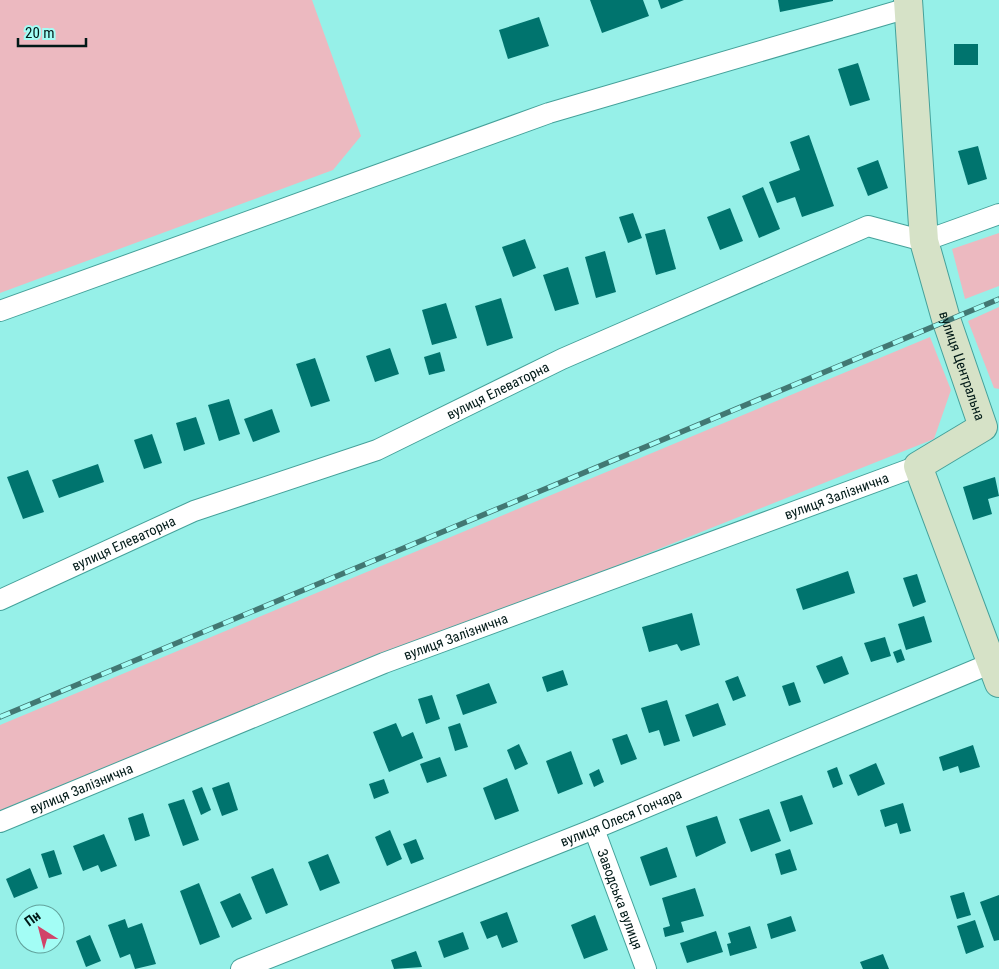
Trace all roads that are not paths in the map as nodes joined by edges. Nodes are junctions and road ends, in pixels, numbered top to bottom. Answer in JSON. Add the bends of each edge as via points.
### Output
{"nodes":[{"id":1,"x":908,"y":4,"type":"edge"},
{"id":2,"x":999,"y":214,"type":"edge"},
{"id":3,"x":924,"y":241,"type":"junction"},
{"id":4,"x":0,"y":311,"type":"edge"},
{"id":5,"x":918,"y":466,"type":"junction"},
{"id":6,"x":0,"y":600,"type":"edge"},
{"id":7,"x":996,"y":669,"type":"edge"},
{"id":8,"x":0,"y":822,"type":"edge"},
{"id":9,"x":594,"y":829,"type":"junction"},
{"id":10,"x":241,"y":969,"type":"edge"},
{"id":11,"x":646,"y":969,"type":"edge"}],
"edges":[{"from":1,"to":3,"type":"main road","name":"вулиця Центральна"},
{"from":1,"to":4,"type":"street","via":[[549,113]]},
{"from":2,"to":3,"type":"street"},
{"from":3,"to":5,"type":"main road","name":"вулиця Центральна","via":[[946,320],[983,427]]},
{"from":3,"to":6,"type":"street","name":"вулиця Елеваторна","via":[[868,226],[562,359],[377,450],[194,511]]},
{"from":5,"to":7,"type":"main road"},
{"from":5,"to":8,"type":"street","name":"вулиця Залізнична","via":[[384,663]]},
{"from":7,"to":9,"type":"street","name":"вулиця Олеся Гончара"},
{"from":9,"to":10,"type":"street","name":"вулиця Олеся Гончара"},
{"from":9,"to":11,"type":"street","name":"Заводська вулиця"}]}
